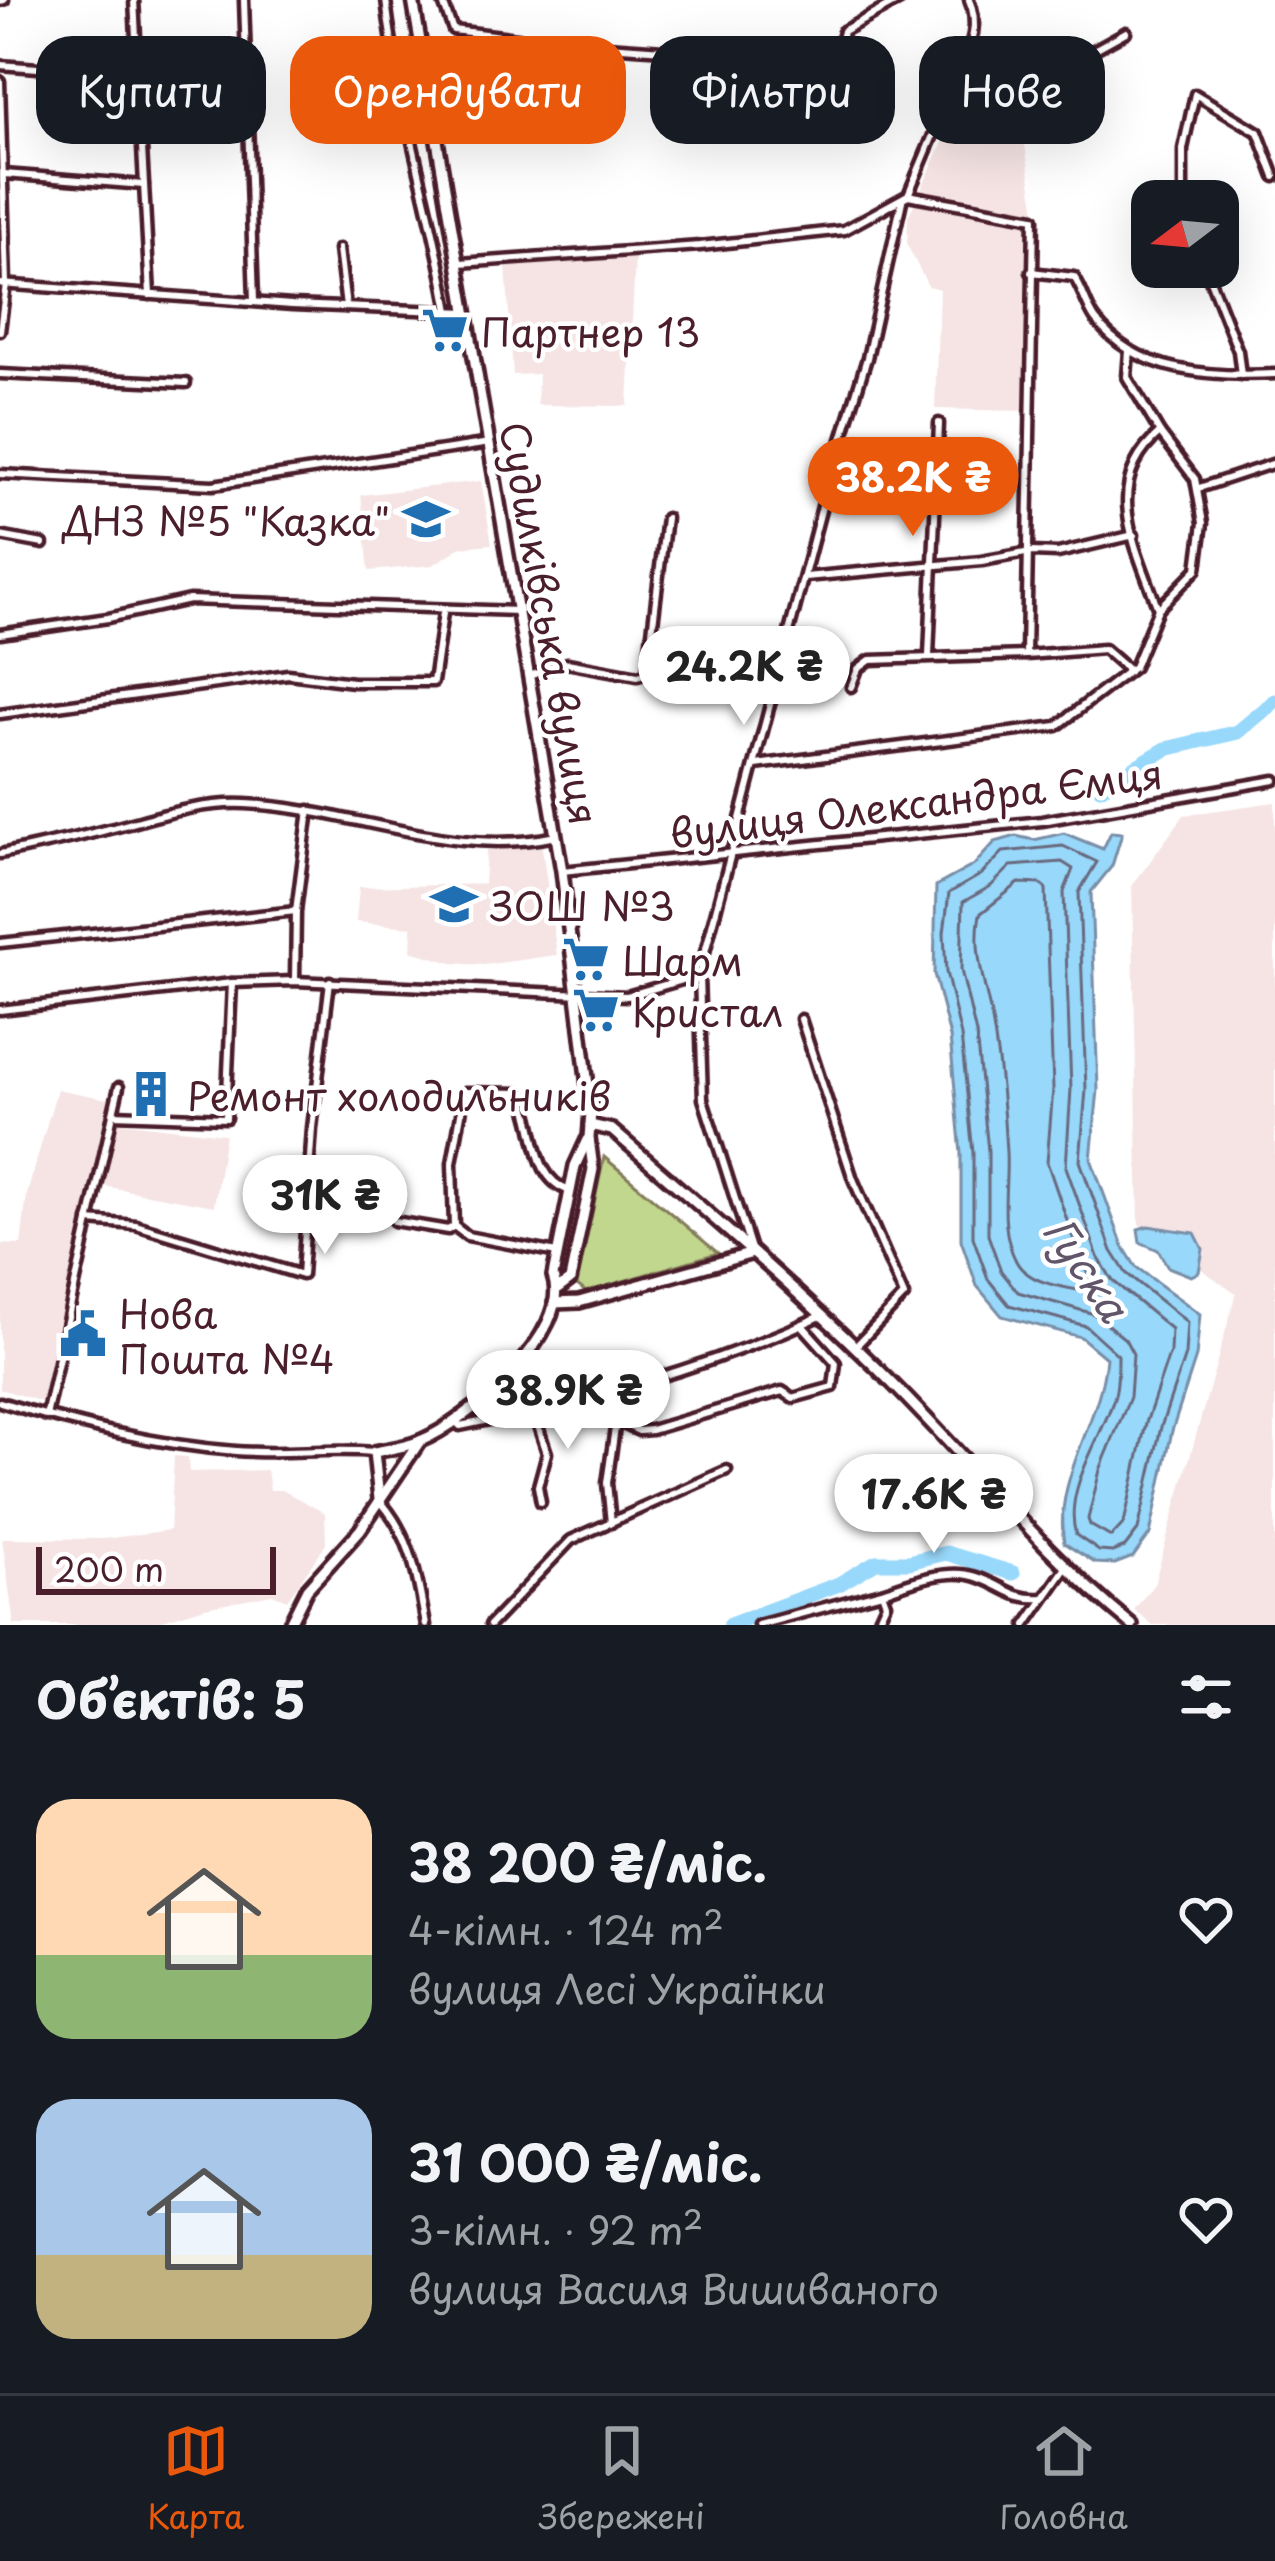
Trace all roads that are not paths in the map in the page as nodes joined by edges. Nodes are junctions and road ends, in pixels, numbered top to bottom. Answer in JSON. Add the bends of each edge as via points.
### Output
{"nodes":[{"id":1,"x":134,"y":0,"type":"edge"},
{"id":2,"x":244,"y":0,"type":"edge"},
{"id":3,"x":386,"y":0,"type":"edge"},
{"id":4,"x":412,"y":0,"type":"edge"},
{"id":5,"x":442,"y":0,"type":"edge"},
{"id":6,"x":900,"y":0,"type":"edge"},
{"id":7,"x":969,"y":0,"type":"edge"},
{"id":8,"x":1126,"y":32,"type":"dead end"},
{"id":9,"x":136,"y":36,"type":"edge"},
{"id":10,"x":972,"y":36,"type":"edge"},
{"id":11,"x":1105,"y":44,"type":"edge"},
{"id":12,"x":0,"y":65,"type":"edge"},
{"id":13,"x":36,"y":68,"type":"edge"},
{"id":14,"x":0,"y":81,"type":"edge"},
{"id":15,"x":142,"y":144,"type":"edge"},
{"id":16,"x":928,"y":144,"type":"edge"},
{"id":17,"x":1,"y":173,"type":"edge"},
{"id":18,"x":1275,"y":177,"type":"edge"},
{"id":19,"x":1183,"y":180,"type":"edge"},
{"id":20,"x":144,"y":185,"type":"junction"},
{"id":21,"x":905,"y":198,"type":"junction"},
{"id":22,"x":339,"y":249,"type":"dead end"},
{"id":23,"x":460,"y":263,"type":"junction"},
{"id":24,"x":1031,"y":272,"type":"junction"},
{"id":25,"x":3,"y":284,"type":"edge"},
{"id":26,"x":1213,"y":288,"type":"edge"},
{"id":27,"x":151,"y":295,"type":"junction"},
{"id":28,"x":254,"y":301,"type":"junction"},
{"id":29,"x":346,"y":307,"type":"junction"},
{"id":30,"x":449,"y":311,"type":"junction"},
{"id":31,"x":467,"y":312,"type":"junction"},
{"id":32,"x":0,"y":331,"type":"edge"},
{"id":33,"x":1129,"y":351,"type":"junction"},
{"id":34,"x":0,"y":374,"type":"edge"},
{"id":35,"x":1275,"y":374,"type":"edge"},
{"id":36,"x":1240,"y":375,"type":"junction"},
{"id":37,"x":186,"y":383,"type":"dead end"},
{"id":38,"x":939,"y":423,"type":"dead end"},
{"id":39,"x":1160,"y":433,"type":"junction"},
{"id":40,"x":490,"y":443,"type":"junction"},
{"id":41,"x":1275,"y":463,"type":"edge"},
{"id":42,"x":0,"y":474,"type":"edge"},
{"id":43,"x":1199,"y":488,"type":"junction"},
{"id":44,"x":666,"y":518,"type":"dead end"},
{"id":45,"x":1134,"y":535,"type":"junction"},
{"id":46,"x":0,"y":536,"type":"edge"},
{"id":47,"x":43,"y":544,"type":"dead end"},
{"id":48,"x":1031,"y":552,"type":"junction"},
{"id":49,"x":933,"y":566,"type":"junction"},
{"id":50,"x":805,"y":578,"type":"junction"},
{"id":51,"x":1158,"y":609,"type":"junction"},
{"id":52,"x":443,"y":611,"type":"junction"},
{"id":53,"x":518,"y":611,"type":"junction"},
{"id":54,"x":0,"y":634,"type":"edge"},
{"id":55,"x":1026,"y":655,"type":"junction"},
{"id":56,"x":929,"y":656,"type":"junction"},
{"id":57,"x":1129,"y":671,"type":"junction"},
{"id":58,"x":529,"y":676,"type":"junction"},
{"id":59,"x":851,"y":688,"type":"dead end"},
{"id":60,"x":0,"y":714,"type":"edge"},
{"id":61,"x":756,"y":765,"type":"junction"},
{"id":62,"x":1275,"y":779,"type":"edge"},
{"id":63,"x":309,"y":811,"type":"junction"},
{"id":64,"x":556,"y":836,"type":"junction"},
{"id":65,"x":731,"y":853,"type":"junction"},
{"id":66,"x":0,"y":854,"type":"edge"},
{"id":67,"x":562,"y":871,"type":"junction"},
{"id":68,"x":296,"y":911,"type":"junction"},
{"id":69,"x":0,"y":944,"type":"edge"},
{"id":70,"x":699,"y":975,"type":"junction"},
{"id":71,"x":295,"y":981,"type":"junction"},
{"id":72,"x":330,"y":982,"type":"junction"},
{"id":73,"x":232,"y":983,"type":"junction"},
{"id":74,"x":577,"y":995,"type":"junction"},
{"id":75,"x":0,"y":1010,"type":"edge"},
{"id":76,"x":801,"y":1019,"type":"dead end"},
{"id":77,"x":119,"y":1087,"type":"dead end"},
{"id":78,"x":112,"y":1114,"type":"junction"},
{"id":79,"x":590,"y":1125,"type":"junction"},
{"id":80,"x":589,"y":1138,"type":"junction"},
{"id":81,"x":570,"y":1191,"type":"junction"},
{"id":82,"x":89,"y":1221,"type":"junction"},
{"id":83,"x":394,"y":1221,"type":"dead end"},
{"id":84,"x":454,"y":1226,"type":"junction"},
{"id":85,"x":753,"y":1252,"type":"junction"},
{"id":86,"x":557,"y":1253,"type":"junction"},
{"id":87,"x":558,"y":1289,"type":"junction"},
{"id":88,"x":554,"y":1303,"type":"junction"},
{"id":89,"x":823,"y":1316,"type":"junction"},
{"id":90,"x":802,"y":1325,"type":"junction"},
{"id":91,"x":855,"y":1346,"type":"junction"},
{"id":92,"x":0,"y":1402,"type":"edge"},
{"id":93,"x":533,"y":1411,"type":"junction"},
{"id":94,"x":46,"y":1416,"type":"junction"},
{"id":95,"x":454,"y":1419,"type":"junction"},
{"id":96,"x":420,"y":1442,"type":"junction"},
{"id":97,"x":374,"y":1452,"type":"junction"},
{"id":98,"x":727,"y":1470,"type":"dead end"},
{"id":99,"x":379,"y":1499,"type":"junction"},
{"id":100,"x":541,"y":1502,"type":"dead end"},
{"id":101,"x":611,"y":1523,"type":"junction"},
{"id":102,"x":1065,"y":1569,"type":"junction"},
{"id":103,"x":882,"y":1592,"type":"junction"},
{"id":104,"x":1044,"y":1598,"type":"junction"},
{"id":105,"x":289,"y":1625,"type":"edge"},
{"id":106,"x":426,"y":1625,"type":"edge"},
{"id":107,"x":490,"y":1625,"type":"edge"},
{"id":108,"x":758,"y":1625,"type":"edge"},
{"id":109,"x":876,"y":1625,"type":"edge"},
{"id":110,"x":1027,"y":1625,"type":"edge"},
{"id":111,"x":1132,"y":1625,"type":"edge"}],
"edges":[{"from":1,"to":9,"type":"street"},
{"from":2,"to":28,"type":"street"},
{"from":3,"to":30,"type":"street"},
{"from":4,"to":23,"type":"main road","name":"Судилківська вулиця"},
{"from":5,"to":6,"type":"street","via":[[453,30],[824,59],[838,52],[843,31]]},
{"from":7,"to":10,"type":"street"},
{"from":8,"to":11,"type":"street"},
{"from":12,"to":13,"type":"street"},
{"from":14,"to":17,"type":"street"},
{"from":15,"to":20,"type":"street"},
{"from":16,"to":21,"type":"street"},
{"from":17,"to":20,"type":"street"},
{"from":17,"to":25,"type":"street"},
{"from":18,"to":19,"type":"street","via":[[1258,132],[1195,94]]},
{"from":20,"to":27,"type":"street"},
{"from":21,"to":23,"type":"street","via":[[844,230]]},
{"from":21,"to":24,"type":"street","via":[[1034,218]]},
{"from":21,"to":50,"type":"street"},
{"from":22,"to":29,"type":"street"},
{"from":23,"to":31,"type":"main road","name":"Судилківська вулиця"},
{"from":24,"to":33,"type":"street","via":[[1074,277],[1093,316]]},
{"from":24,"to":48,"type":"street"},
{"from":25,"to":27,"type":"street"},
{"from":25,"to":32,"type":"street"},
{"from":26,"to":36,"type":"street"},
{"from":27,"to":28,"type":"street"},
{"from":28,"to":29,"type":"street"},
{"from":29,"to":30,"type":"street"},
{"from":30,"to":31,"type":"street"},
{"from":31,"to":40,"type":"main road","name":"Судилківська вулиця"},
{"from":33,"to":36,"type":"street","via":[[1163,366]]},
{"from":33,"to":39,"type":"street","via":[[1127,377]]},
{"from":34,"to":37,"type":"street"},
{"from":35,"to":36,"type":"street"},
{"from":38,"to":49,"type":"street"},
{"from":39,"to":43,"type":"street"},
{"from":39,"to":45,"type":"street","via":[[1126,480]]},
{"from":40,"to":42,"type":"street","via":[[214,484]]},
{"from":40,"to":53,"type":"main road","name":"Судилківська вулиця"},
{"from":41,"to":43,"type":"street"},
{"from":43,"to":51,"type":"street","via":[[1197,569]]},
{"from":44,"to":58,"type":"street","via":[[647,673],[567,663]]},
{"from":45,"to":48,"type":"street","via":[[1058,554]]},
{"from":45,"to":51,"type":"street"},
{"from":46,"to":47,"type":"street"},
{"from":48,"to":49,"type":"street"},
{"from":48,"to":55,"type":"street"},
{"from":49,"to":50,"type":"street"},
{"from":49,"to":56,"type":"street"},
{"from":50,"to":61,"type":"street"},
{"from":51,"to":57,"type":"street"},
{"from":52,"to":53,"type":"street"},
{"from":52,"to":54,"type":"street","via":[[189,600]]},
{"from":52,"to":60,"type":"street","via":[[433,682],[287,674]]},
{"from":53,"to":58,"type":"main road","name":"Судилківська вулиця"},
{"from":55,"to":56,"type":"street"},
{"from":55,"to":57,"type":"street","via":[[1104,649]]},
{"from":56,"to":59,"type":"street","via":[[866,662]]},
{"from":57,"to":61,"type":"street","via":[[1057,726]]},
{"from":58,"to":64,"type":"main road","name":"Судилківська вулиця"},
{"from":61,"to":65,"type":"street"},
{"from":62,"to":65,"type":"street","name":"вулиця Олександра Ємця","via":[[1042,821]]},
{"from":63,"to":64,"type":"street","via":[[483,844]]},
{"from":63,"to":66,"type":"street","via":[[193,807]]},
{"from":63,"to":68,"type":"street"},
{"from":64,"to":67,"type":"main road","name":"Судилківська вулиця"},
{"from":65,"to":67,"type":"street","name":"вулиця Олександра Ємця"},
{"from":65,"to":70,"type":"street"},
{"from":67,"to":74,"type":"main road","name":"Судилківська вулиця"},
{"from":68,"to":69,"type":"street"},
{"from":68,"to":71,"type":"street"},
{"from":70,"to":74,"type":"street","via":[[627,996]]},
{"from":70,"to":85,"type":"street","via":[[703,1099]]},
{"from":71,"to":72,"type":"street"},
{"from":71,"to":73,"type":"street"},
{"from":72,"to":74,"type":"street"},
{"from":72,"to":82,"type":"street","via":[[302,1275],[136,1225]]},
{"from":73,"to":75,"type":"street"},
{"from":73,"to":78,"type":"street","via":[[226,1118]]},
{"from":74,"to":79,"type":"main road","name":"Судилківська вулиця"},
{"from":76,"to":91,"type":"street","via":[[853,1179],[904,1296]]},
{"from":77,"to":78,"type":"street"},
{"from":78,"to":82,"type":"street"},
{"from":79,"to":80,"type":"main road","name":"Судилківська вулиця"},
{"from":79,"to":85,"type":"main road","via":[[612,1130]]},
{"from":80,"to":81,"type":"main road","name":"Судилківська вулиця"},
{"from":80,"to":87,"type":"main road","name":"Судилківська вулиця","via":[[593,1168],[575,1258],[570,1280]]},
{"from":81,"to":84,"type":"street","via":[[548,1180],[520,1093],[465,1093],[452,1163]]},
{"from":81,"to":86,"type":"main road","name":"Судилківська вулиця"},
{"from":82,"to":94,"type":"street"},
{"from":83,"to":84,"type":"street"},
{"from":84,"to":86,"type":"street","via":[[467,1236]]},
{"from":85,"to":88,"type":"main road","via":[[594,1299]]},
{"from":85,"to":89,"type":"main road"},
{"from":86,"to":87,"type":"main road","name":"Судилківська вулиця"},
{"from":87,"to":88,"type":"main road"},
{"from":88,"to":95,"type":"main road","via":[[531,1352]]},
{"from":89,"to":90,"type":"street"},
{"from":89,"to":91,"type":"main road"},
{"from":90,"to":93,"type":"street","via":[[703,1366]]},
{"from":90,"to":101,"type":"street","via":[[836,1363],[832,1387],[793,1398],[782,1391],[651,1430],[616,1421]]},
{"from":91,"to":102,"type":"main road"},
{"from":92,"to":94,"type":"street"},
{"from":93,"to":95,"type":"street","via":[[460,1426]]},
{"from":93,"to":100,"type":"street","via":[[548,1453]]},
{"from":94,"to":97,"type":"street","via":[[200,1448]]},
{"from":95,"to":96,"type":"main road"},
{"from":96,"to":97,"type":"main road"},
{"from":96,"to":99,"type":"main road"},
{"from":97,"to":99,"type":"main road"},
{"from":98,"to":101,"type":"street"},
{"from":99,"to":105,"type":"main road"},
{"from":99,"to":106,"type":"street","via":[[411,1548]]},
{"from":101,"to":107,"type":"street","via":[[571,1540]]},
{"from":102,"to":104,"type":"street"},
{"from":102,"to":111,"type":"main road"},
{"from":103,"to":104,"type":"street","via":[[948,1574],[970,1575],[1022,1600]]},
{"from":103,"to":108,"type":"street"},
{"from":103,"to":109,"type":"street"},
{"from":104,"to":110,"type":"street"}]}
